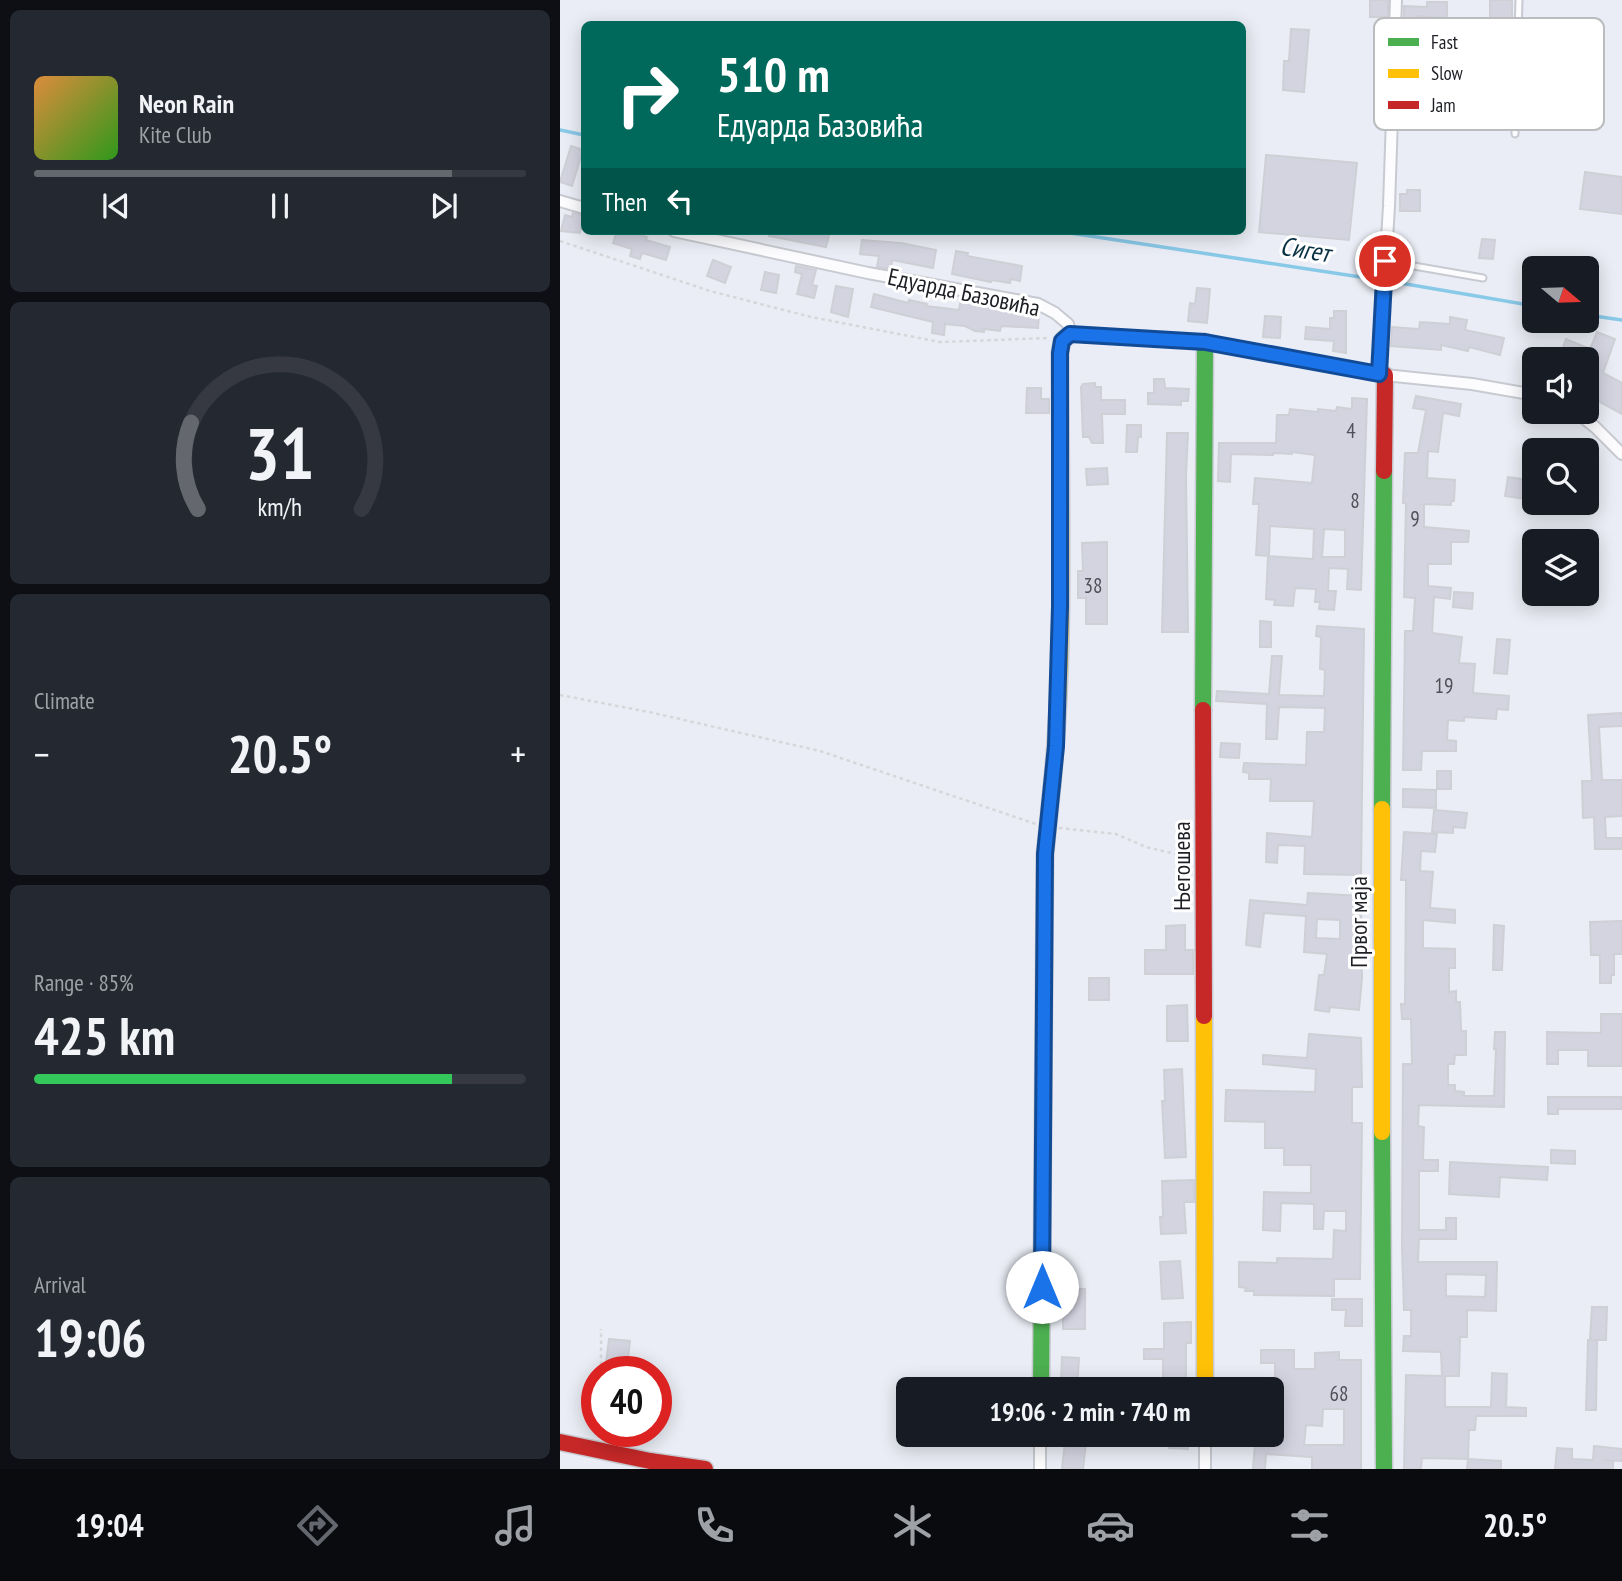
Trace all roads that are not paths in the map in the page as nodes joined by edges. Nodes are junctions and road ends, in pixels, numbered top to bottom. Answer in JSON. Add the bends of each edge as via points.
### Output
{"nodes":[{"id":1,"x":1396,"y":0,"type":"edge"},
{"id":2,"x":1519,"y":0,"type":"edge"},
{"id":3,"x":1395,"y":18,"type":"edge"},
{"id":4,"x":1518,"y":18,"type":"edge"},
{"id":5,"x":1391,"y":130,"type":"edge"},
{"id":6,"x":1514,"y":130,"type":"edge"},
{"id":7,"x":1514,"y":134,"type":"dead end"},
{"id":8,"x":560,"y":201,"type":"edge"},
{"id":9,"x":581,"y":207,"type":"edge"},
{"id":10,"x":692,"y":235,"type":"edge"},
{"id":11,"x":1385,"y":261,"type":"junction"},
{"id":12,"x":1483,"y":278,"type":"dead end"},
{"id":13,"x":1066,"y":338,"type":"junction"},
{"id":14,"x":1205,"y":342,"type":"junction"},
{"id":15,"x":1382,"y":375,"type":"junction"},
{"id":16,"x":1522,"y":393,"type":"edge"},
{"id":17,"x":1591,"y":424,"type":"edge"},
{"id":18,"x":1622,"y":454,"type":"edge"},
{"id":19,"x":1041,"y":1377,"type":"edge"},
{"id":20,"x":1205,"y":1377,"type":"edge"},
{"id":21,"x":561,"y":1444,"type":"edge"},
{"id":22,"x":1040,"y":1447,"type":"edge"},
{"id":23,"x":1205,"y":1447,"type":"edge"},
{"id":24,"x":705,"y":1469,"type":"edge"},
{"id":25,"x":1040,"y":1469,"type":"edge"},
{"id":26,"x":1205,"y":1469,"type":"edge"},
{"id":27,"x":1384,"y":1469,"type":"edge"}],
"edges":[{"from":1,"to":3,"type":"street"},
{"from":2,"to":4,"type":"lane"},
{"from":5,"to":11,"type":"street"},
{"from":6,"to":7,"type":"lane"},
{"from":8,"to":9,"type":"street"},
{"from":10,"to":13,"type":"street","name":"Едуарда Базовића","via":[[1038,304],[1068,324]]},
{"from":11,"to":12,"type":"lane"},
{"from":11,"to":15,"type":"street"},
{"from":13,"to":14,"type":"street","name":"Едуарда Базовића"},
{"from":13,"to":19,"type":"street","via":[[1060,353],[1060,606],[1044,942]]},
{"from":14,"to":15,"type":"street","name":"Едуарда Базовића"},
{"from":14,"to":20,"type":"street","name":"Његошева"},
{"from":15,"to":16,"type":"street","name":"Едуарда Базовића"},
{"from":15,"to":27,"type":"street","name":"Првог маја"},
{"from":17,"to":18,"type":"street"},
{"from":21,"to":24,"type":"street"},
{"from":22,"to":25,"type":"street"},
{"from":23,"to":26,"type":"street"}]}
